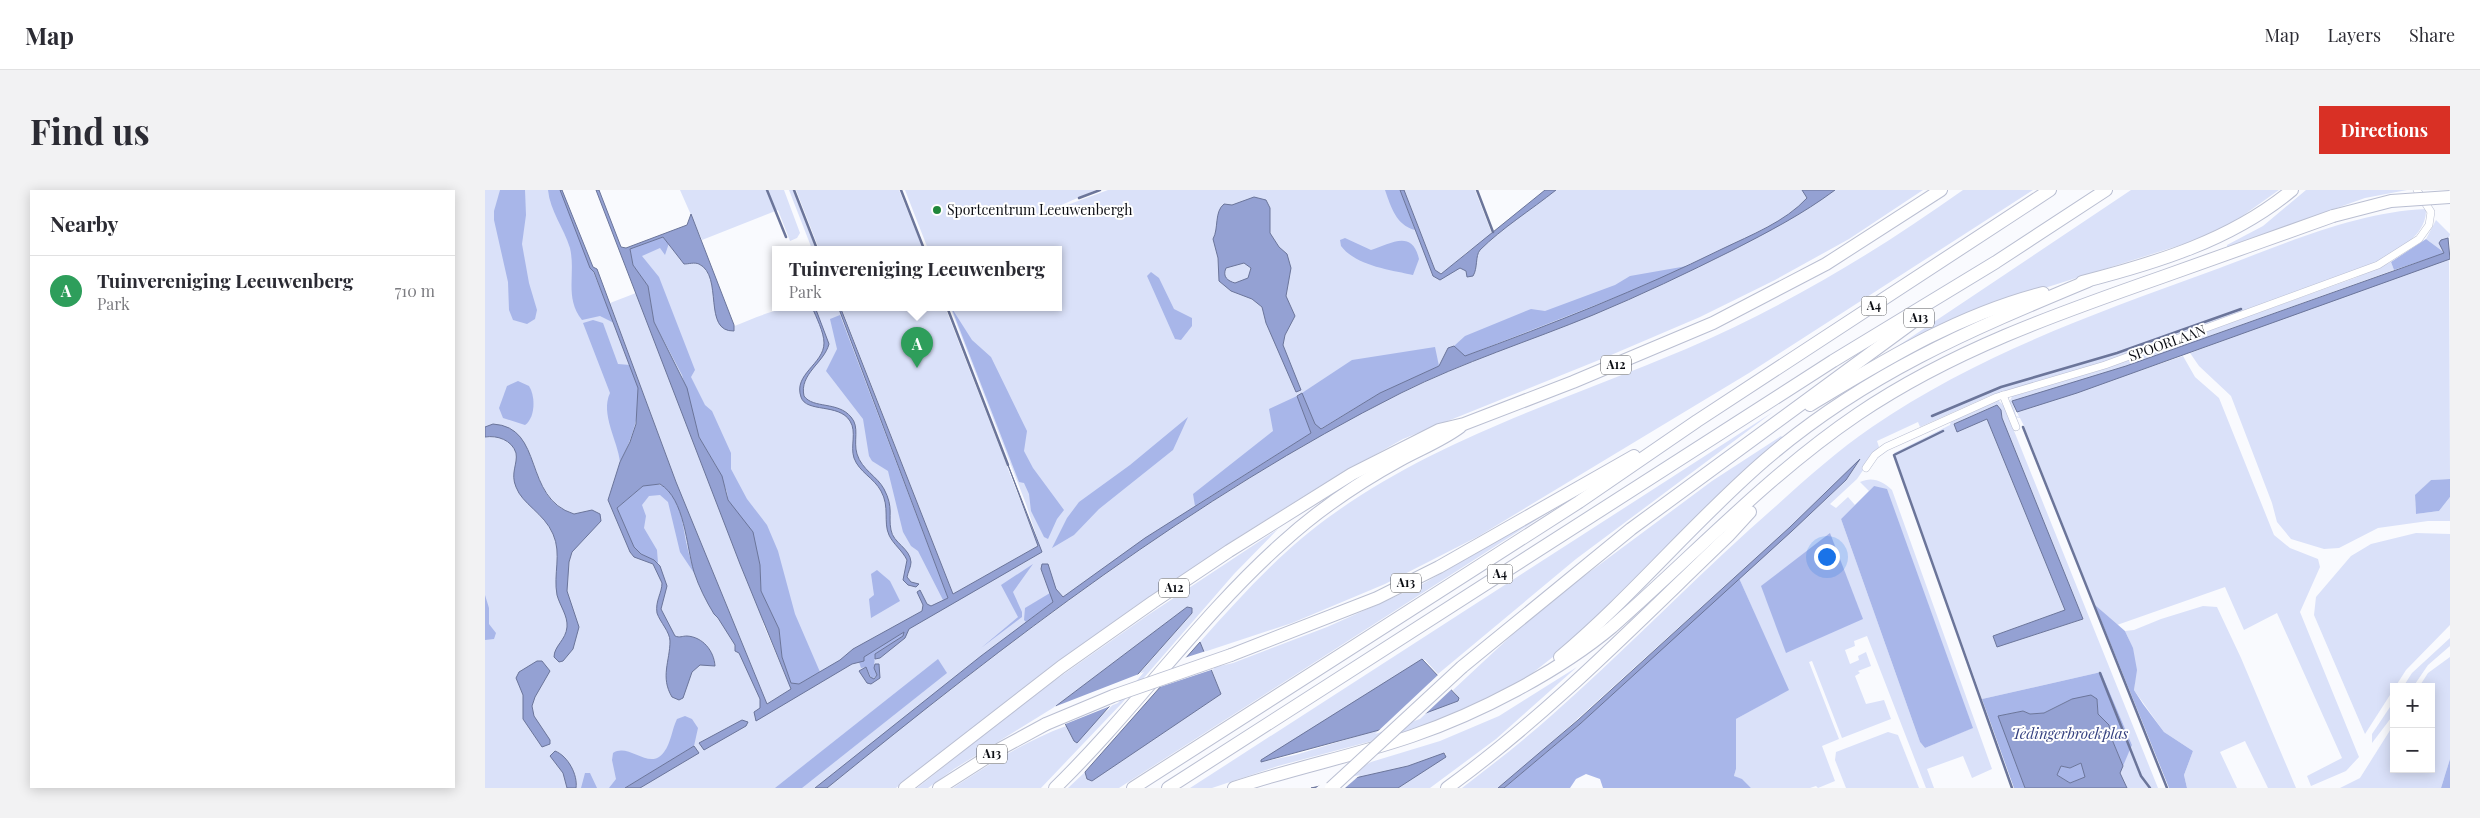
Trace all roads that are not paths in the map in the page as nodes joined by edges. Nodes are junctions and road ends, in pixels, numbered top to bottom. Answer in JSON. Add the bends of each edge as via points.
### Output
{"nodes":[{"id":1,"x":1941,"y":190,"type":"edge"},
{"id":2,"x":2051,"y":190,"type":"edge"},
{"id":3,"x":2106,"y":190,"type":"edge"},
{"id":4,"x":2293,"y":190,"type":"edge"},
{"id":5,"x":2417,"y":190,"type":"edge"},
{"id":6,"x":2450,"y":198,"type":"edge"},
{"id":7,"x":1996,"y":262,"type":"junction"},
{"id":8,"x":2088,"y":281,"type":"junction"},
{"id":9,"x":2003,"y":395,"type":"junction"},
{"id":10,"x":1697,"y":421,"type":"junction"},
{"id":11,"x":1464,"y":424,"type":"junction"},
{"id":12,"x":2016,"y":427,"type":"dead end"},
{"id":13,"x":1749,"y":441,"type":"junction"},
{"id":14,"x":1789,"y":468,"type":"junction"},
{"id":15,"x":1866,"y":468,"type":"dead end"},
{"id":16,"x":1535,"y":678,"type":"junction"},
{"id":17,"x":905,"y":788,"type":"edge"},
{"id":18,"x":939,"y":788,"type":"edge"},
{"id":19,"x":1055,"y":788,"type":"edge"},
{"id":20,"x":1133,"y":788,"type":"edge"},
{"id":21,"x":1168,"y":788,"type":"edge"},
{"id":22,"x":1234,"y":788,"type":"edge"},
{"id":23,"x":1331,"y":788,"type":"edge"},
{"id":24,"x":1447,"y":788,"type":"edge"}],
"edges":[{"from":1,"to":11,"type":"highway","number":"A12","via":[[1840,255],[1738,311],[1629,360]]},
{"from":2,"to":10,"type":"highway","number":"A4"},
{"from":3,"to":7,"type":"highway","number":"A4"},
{"from":4,"to":8,"type":"highway","via":[[2255,218],[2222,236]]},
{"from":5,"to":9,"type":"street","name":"SPOORLAAN","via":[[2431,212],[2429,226],[2419,239],[2378,265],[2105,365]]},
{"from":6,"to":14,"type":"highway","bridge":true,"via":[[2391,201],[2333,216],[2043,319],[1943,363],[1882,398],[1824,438]]},
{"from":7,"to":13,"type":"highway","number":"A13"},
{"from":7,"to":21,"type":"highway","number":"A4","via":[[1833,361]]},
{"from":8,"to":13,"type":"highway","via":[[2021,298],[1923,338]]},
{"from":8,"to":16,"type":"highway","via":[[1931,349],[1822,416],[1750,474],[1610,614]]},
{"from":9,"to":12,"type":"street"},
{"from":9,"to":15,"type":"street","name":"SPOORLAAN","via":[[1886,447]]},
{"from":10,"to":18,"type":"highway","number":"A13","bridge":true,"via":[[1464,553],[1386,593],[1319,622],[1113,696],[1046,724]]},
{"from":10,"to":20,"type":"highway","number":"A4","via":[[1579,502]]},
{"from":11,"to":17,"type":"highway","number":"A12","via":[[1439,430],[1386,455],[1229,551],[1061,667]]},
{"from":11,"to":19,"type":"highway","number":"A12","via":[[1445,438],[1400,460],[1351,490],[1283,542],[1209,616],[1123,718]]},
{"from":13,"to":23,"type":"highway","number":"A13","bridge":true,"via":[[1593,559],[1462,667]]},
{"from":14,"to":16,"type":"highway","via":[[1612,627],[1581,652]]},
{"from":14,"to":24,"type":"highway","via":[[1728,536],[1559,698]]},
{"from":16,"to":22,"type":"highway","via":[[1467,714],[1418,734]]}]}
